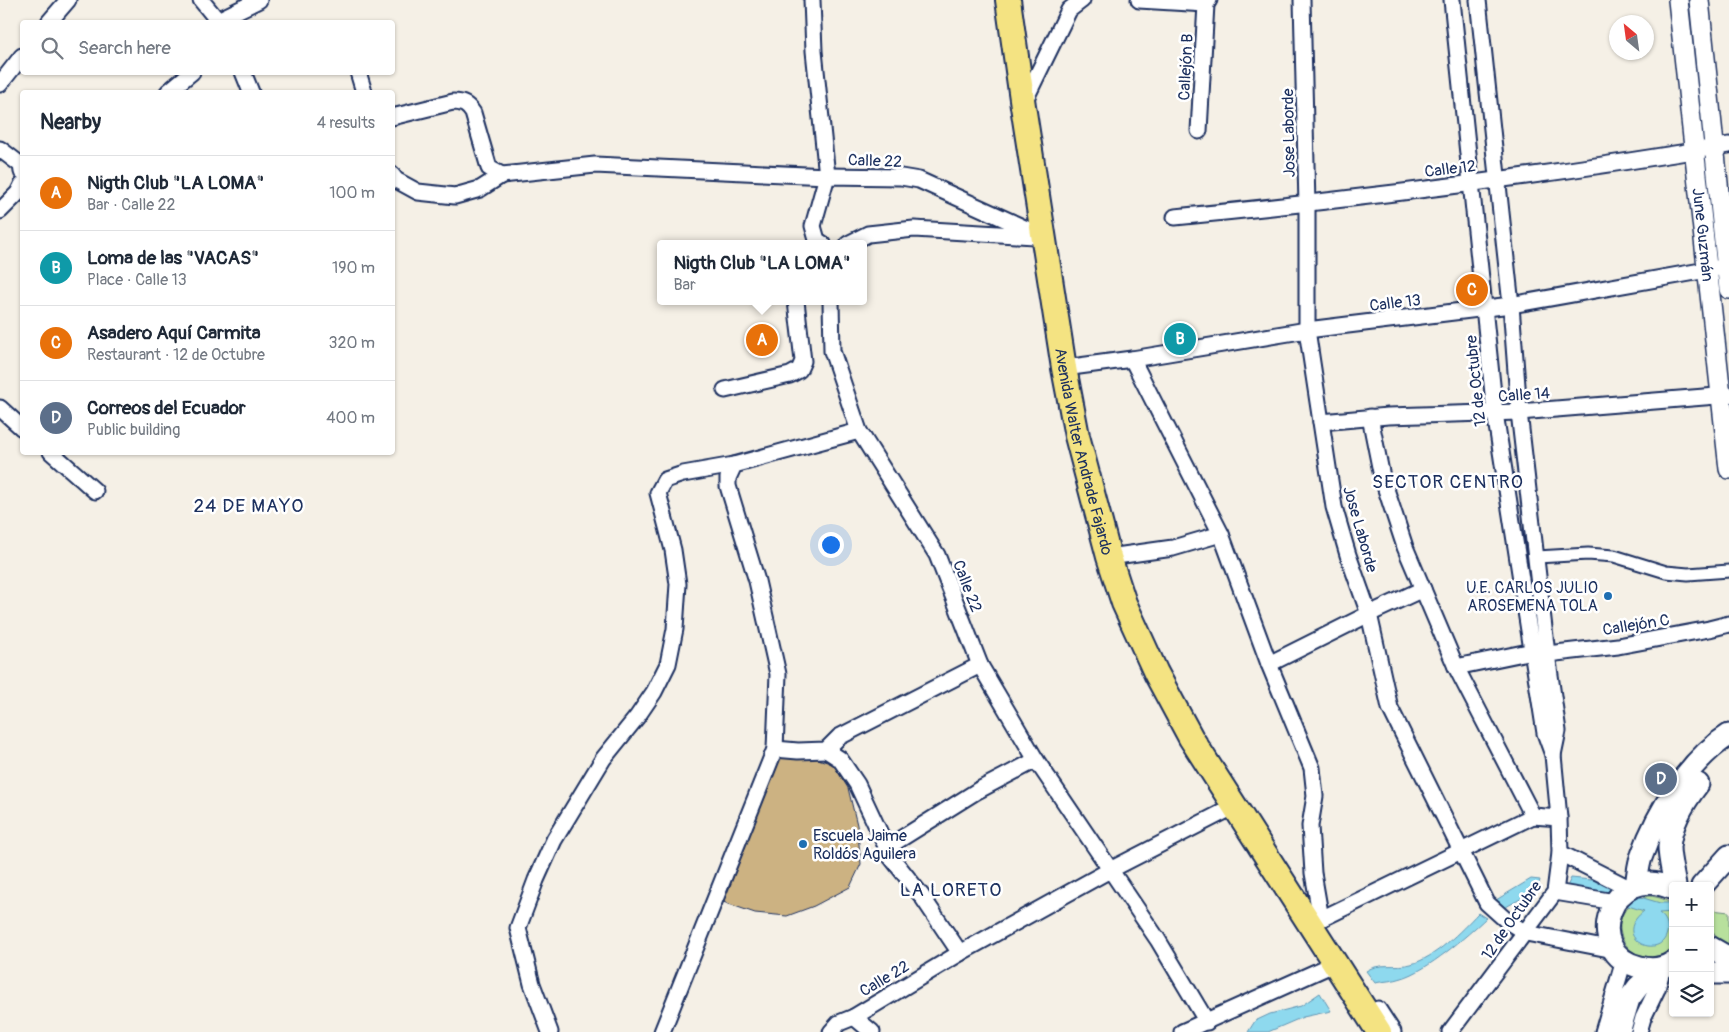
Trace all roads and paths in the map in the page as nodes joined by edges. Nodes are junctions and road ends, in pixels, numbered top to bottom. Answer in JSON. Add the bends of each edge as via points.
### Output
{"nodes":[{"id":1,"x":68,"y":0,"type":"edge"},
{"id":2,"x":201,"y":0,"type":"edge"},
{"id":3,"x":259,"y":0,"type":"edge"},
{"id":4,"x":812,"y":0,"type":"edge"},
{"id":5,"x":1008,"y":0,"type":"edge"},
{"id":6,"x":1082,"y":0,"type":"edge"},
{"id":7,"x":1139,"y":0,"type":"edge"},
{"id":8,"x":1302,"y":0,"type":"edge"},
{"id":9,"x":1452,"y":0,"type":"edge"},
{"id":10,"x":1478,"y":0,"type":"edge"},
{"id":11,"x":1678,"y":0,"type":"edge"},
{"id":12,"x":1698,"y":0,"type":"edge"},
{"id":13,"x":1208,"y":2,"type":"edge"},
{"id":14,"x":51,"y":20,"type":"edge"},
{"id":15,"x":218,"y":20,"type":"edge"},
{"id":16,"x":221,"y":20,"type":"edge"},
{"id":17,"x":20,"y":59,"type":"edge"},
{"id":18,"x":188,"y":75,"type":"edge"},
{"id":19,"x":244,"y":75,"type":"edge"},
{"id":20,"x":359,"y":75,"type":"edge"},
{"id":21,"x":0,"y":84,"type":"edge"},
{"id":22,"x":170,"y":90,"type":"edge"},
{"id":23,"x":250,"y":90,"type":"edge"},
{"id":24,"x":363,"y":90,"type":"edge"},
{"id":25,"x":1023,"y":106,"type":"junction"},
{"id":26,"x":395,"y":116,"type":"edge"},
{"id":27,"x":1199,"y":131,"type":"dead end"},
{"id":28,"x":1721,"y":146,"type":"edge"},
{"id":29,"x":0,"y":148,"type":"edge"},
{"id":30,"x":1694,"y":150,"type":"junction"},
{"id":31,"x":20,"y":165,"type":"edge"},
{"id":32,"x":502,"y":175,"type":"junction"},
{"id":33,"x":827,"y":176,"type":"junction"},
{"id":34,"x":395,"y":179,"type":"edge"},
{"id":35,"x":1498,"y":180,"type":"junction"},
{"id":36,"x":1472,"y":183,"type":"junction"},
{"id":37,"x":20,"y":189,"type":"edge"},
{"id":38,"x":1307,"y":204,"type":"junction"},
{"id":39,"x":0,"y":211,"type":"edge"},
{"id":40,"x":1175,"y":217,"type":"dead end"},
{"id":41,"x":1042,"y":236,"type":"junction"},
{"id":42,"x":817,"y":240,"type":"edge"},
{"id":43,"x":856,"y":240,"type":"edge"},
{"id":44,"x":1728,"y":267,"type":"edge"},
{"id":45,"x":1707,"y":270,"type":"junction"},
{"id":46,"x":1729,"y":290,"type":"edge"},
{"id":47,"x":796,"y":305,"type":"edge"},
{"id":48,"x":831,"y":305,"type":"edge"},
{"id":49,"x":1511,"y":306,"type":"junction"},
{"id":50,"x":1485,"y":309,"type":"junction"},
{"id":51,"x":1307,"y":330,"type":"junction"},
{"id":52,"x":1132,"y":360,"type":"junction"},
{"id":53,"x":1064,"y":368,"type":"junction"},
{"id":54,"x":725,"y":390,"type":"dead end"},
{"id":55,"x":1725,"y":395,"type":"edge"},
{"id":56,"x":0,"y":408,"type":"edge"},
{"id":57,"x":1519,"y":412,"type":"junction"},
{"id":58,"x":1495,"y":413,"type":"junction"},
{"id":59,"x":1370,"y":418,"type":"junction"},
{"id":60,"x":1320,"y":422,"type":"junction"},
{"id":61,"x":20,"y":426,"type":"edge"},
{"id":62,"x":859,"y":431,"type":"junction"},
{"id":63,"x":54,"y":455,"type":"edge"},
{"id":64,"x":734,"y":465,"type":"junction"},
{"id":65,"x":1729,"y":469,"type":"edge"},
{"id":66,"x":96,"y":491,"type":"dead end"},
{"id":67,"x":1221,"y":534,"type":"junction"},
{"id":68,"x":1109,"y":557,"type":"junction"},
{"id":69,"x":1537,"y":557,"type":"junction"},
{"id":70,"x":1729,"y":571,"type":"edge"},
{"id":71,"x":1423,"y":589,"type":"junction"},
{"id":72,"x":1369,"y":614,"type":"junction"},
{"id":73,"x":1729,"y":624,"type":"edge"},
{"id":74,"x":1540,"y":652,"type":"junction"},
{"id":75,"x":980,"y":664,"type":"junction"},
{"id":76,"x":1269,"y":664,"type":"junction"},
{"id":77,"x":1456,"y":667,"type":"junction"},
{"id":78,"x":1729,"y":734,"type":"edge"},
{"id":79,"x":1729,"y":739,"type":"edge"},
{"id":80,"x":775,"y":749,"type":"junction"},
{"id":81,"x":826,"y":750,"type":"junction"},
{"id":82,"x":1036,"y":760,"type":"junction"},
{"id":83,"x":1233,"y":807,"type":"junction"},
{"id":84,"x":1533,"y":816,"type":"junction"},
{"id":85,"x":1559,"y":818,"type":"junction"},
{"id":86,"x":886,"y":848,"type":"junction"},
{"id":87,"x":1460,"y":851,"type":"junction"},
{"id":88,"x":1560,"y":854,"type":"junction"},
{"id":89,"x":1729,"y":856,"type":"edge"},
{"id":90,"x":1270,"y":864,"type":"junction"},
{"id":91,"x":1110,"y":870,"type":"junction"},
{"id":92,"x":1673,"y":882,"type":"edge"},
{"id":93,"x":1706,"y":882,"type":"edge"},
{"id":94,"x":1669,"y":887,"type":"edge"},
{"id":95,"x":1555,"y":892,"type":"junction"},
{"id":96,"x":1626,"y":892,"type":"junction"},
{"id":97,"x":1321,"y":919,"type":"junction"},
{"id":98,"x":1526,"y":933,"type":"junction"},
{"id":99,"x":1714,"y":949,"type":"edge"},
{"id":100,"x":960,"y":953,"type":"junction"},
{"id":101,"x":1729,"y":958,"type":"edge"},
{"id":102,"x":1624,"y":959,"type":"junction"},
{"id":103,"x":1667,"y":965,"type":"edge"},
{"id":104,"x":1326,"y":967,"type":"junction"},
{"id":105,"x":1714,"y":973,"type":"edge"},
{"id":106,"x":1729,"y":973,"type":"edge"},
{"id":107,"x":1627,"y":1006,"type":"junction"},
{"id":108,"x":854,"y":1017,"type":"junction"},
{"id":109,"x":1207,"y":1022,"type":"junction"},
{"id":110,"x":550,"y":1032,"type":"edge"},
{"id":111,"x":662,"y":1032,"type":"edge"},
{"id":112,"x":831,"y":1032,"type":"edge"},
{"id":113,"x":872,"y":1032,"type":"edge"},
{"id":114,"x":1182,"y":1032,"type":"edge"},
{"id":115,"x":1368,"y":1032,"type":"edge"},
{"id":116,"x":1379,"y":1032,"type":"edge"},
{"id":117,"x":1393,"y":1032,"type":"edge"},
{"id":118,"x":1450,"y":1032,"type":"edge"},
{"id":119,"x":1603,"y":1032,"type":"edge"},
{"id":120,"x":1619,"y":1032,"type":"edge"},
{"id":121,"x":1639,"y":1032,"type":"edge"}],
"edges":[{"from":1,"to":14,"type":"street"},
{"from":2,"to":15,"type":"street"},
{"from":3,"to":16,"type":"street"},
{"from":4,"to":33,"type":"street"},
{"from":5,"to":25,"type":"main road","name":"Avenida Walter Andrade Fajardo"},
{"from":6,"to":25,"type":"street","via":[[1070,10]]},
{"from":7,"to":13,"type":"street"},
{"from":8,"to":38,"type":"street","name":"Jose Laborde"},
{"from":9,"to":36,"type":"street","name":"12 de Octubre"},
{"from":10,"to":35,"type":"street","name":"12 de Octubre"},
{"from":11,"to":30,"type":"street","name":"June Guzmán"},
{"from":12,"to":28,"type":"street","name":"June Guzmán"},
{"from":13,"to":27,"type":"street","name":"Callejón B"},
{"from":17,"to":21,"type":"street"},
{"from":18,"to":22,"type":"street"},
{"from":19,"to":23,"type":"street"},
{"from":20,"to":24,"type":"street"},
{"from":25,"to":41,"type":"main road","name":"Avenida Walter Andrade Fajardo"},
{"from":26,"to":32,"type":"street","via":[[453,102],[468,106],[490,168]]},
{"from":28,"to":30,"type":"street","name":"Calle 12"},
{"from":28,"to":44,"type":"street","name":"June Guzmán"},
{"from":29,"to":31,"type":"street"},
{"from":30,"to":35,"type":"street","name":"Calle 12"},
{"from":30,"to":45,"type":"street","name":"June Guzmán"},
{"from":32,"to":33,"type":"street","via":[[595,165]]},
{"from":32,"to":34,"type":"street","via":[[480,189],[455,196],[418,192]]},
{"from":33,"to":41,"type":"street","name":"Calle 22","via":[[919,180]]},
{"from":33,"to":42,"type":"street","name":"Calle 22","via":[[813,226]]},
{"from":35,"to":36,"type":"street","name":"Calle 12"},
{"from":35,"to":49,"type":"street","name":"12 de Octubre"},
{"from":36,"to":38,"type":"street","name":"Calle 12"},
{"from":36,"to":50,"type":"street","name":"12 de Octubre"},
{"from":37,"to":39,"type":"street"},
{"from":38,"to":40,"type":"street","name":"Calle 12"},
{"from":38,"to":51,"type":"street","name":"Jose Laborde"},
{"from":41,"to":43,"type":"street","via":[[914,229],[868,234]]},
{"from":41,"to":53,"type":"main road","name":"Avenida Walter Andrade Fajardo"},
{"from":44,"to":45,"type":"street","name":"Calle 13"},
{"from":44,"to":46,"type":"street","name":"June Guzmán"},
{"from":45,"to":49,"type":"street","name":"Calle 13"},
{"from":45,"to":55,"type":"street","name":"June Guzmán"},
{"from":47,"to":54,"type":"street","via":[[803,361],[799,370],[790,376]]},
{"from":48,"to":62,"type":"street","name":"Calle 22","via":[[832,351]]},
{"from":49,"to":50,"type":"street","name":"Calle 13"},
{"from":49,"to":57,"type":"street","name":"12 de Octubre"},
{"from":50,"to":51,"type":"street","name":"Calle 13"},
{"from":50,"to":58,"type":"street","name":"12 de Octubre"},
{"from":51,"to":52,"type":"street","name":"Calle 13"},
{"from":51,"to":60,"type":"street","name":"Jose Laborde"},
{"from":52,"to":53,"type":"street","name":"Calle 13"},
{"from":52,"to":67,"type":"street"},
{"from":53,"to":68,"type":"main road","name":"Avenida Walter Andrade Fajardo","via":[[1077,436]]},
{"from":55,"to":57,"type":"street","name":"Calle 14"},
{"from":55,"to":65,"type":"street","name":"June Guzmán"},
{"from":56,"to":61,"type":"street"},
{"from":57,"to":58,"type":"street","name":"Calle 14"},
{"from":57,"to":69,"type":"street","name":"12 de Octubre"},
{"from":58,"to":59,"type":"street","name":"Calle 14"},
{"from":58,"to":74,"type":"street","name":"12 de Octubre"},
{"from":59,"to":60,"type":"street","name":"Calle 14"},
{"from":59,"to":71,"type":"street","via":[[1382,477]]},
{"from":60,"to":72,"type":"street","name":"Jose Laborde","via":[[1334,507]]},
{"from":62,"to":64,"type":"street"},
{"from":62,"to":75,"type":"street","name":"Calle 22","via":[[938,555]]},
{"from":63,"to":66,"type":"street"},
{"from":64,"to":80,"type":"street","via":[[728,486],[757,581],[778,674]]},
{"from":64,"to":110,"type":"street","via":[[665,480],[658,493],[678,584],[675,629],[668,664],[654,692],[603,759],[554,840],[518,928],[532,984]]},
{"from":67,"to":68,"type":"street","via":[[1173,548]]},
{"from":67,"to":76,"type":"street"},
{"from":68,"to":83,"type":"main road","name":"Avenida Walter Andrade Fajardo","via":[[1124,603],[1156,673]]},
{"from":69,"to":70,"type":"street","via":[[1588,554],[1614,556],[1666,572]]},
{"from":69,"to":74,"type":"street","name":"12 de Octubre"},
{"from":71,"to":72,"type":"street"},
{"from":71,"to":77,"type":"street"},
{"from":72,"to":76,"type":"street"},
{"from":72,"to":87,"type":"street","name":"Jose Laborde","via":[[1390,708]]},
{"from":73,"to":74,"type":"street","name":"Callejón C","via":[[1618,646]]},
{"from":74,"to":77,"type":"street","name":"Callejón C"},
{"from":74,"to":85,"type":"street","name":"12 de Octubre","via":[[1558,731],[1553,754]]},
{"from":75,"to":81,"type":"street","via":[[839,737]]},
{"from":75,"to":82,"type":"street","name":"Calle 22"},
{"from":76,"to":97,"type":"street","via":[[1312,768],[1315,796],[1310,826],[1313,873]]},
{"from":77,"to":84,"type":"street"},
{"from":78,"to":96,"type":"main road","via":[[1716,743],[1669,800]]},
{"from":79,"to":92,"type":"main road","via":[[1675,820],[1669,848]]},
{"from":80,"to":81,"type":"street"},
{"from":80,"to":111,"type":"street"},
{"from":81,"to":86,"type":"street","via":[[840,759],[857,784]]},
{"from":82,"to":86,"type":"street","via":[[976,791]]},
{"from":82,"to":91,"type":"street","name":"Calle 22"},
{"from":83,"to":90,"type":"main road","name":"Avenida Walter Andrade Fajardo"},
{"from":83,"to":91,"type":"street","name":"Calle 22"},
{"from":84,"to":85,"type":"street"},
{"from":84,"to":87,"type":"street"},
{"from":85,"to":88,"type":"street","name":"12 de Octubre"},
{"from":86,"to":100,"type":"street"},
{"from":87,"to":97,"type":"street"},
{"from":87,"to":98,"type":"street","name":"Jose Laborde","via":[[1487,902]]},
{"from":88,"to":95,"type":"street","name":"12 de Octubre"},
{"from":88,"to":96,"type":"street"},
{"from":89,"to":93,"type":"main road"},
{"from":90,"to":97,"type":"street","name":"Avenida Walter Andrade Fajardo"},
{"from":90,"to":104,"type":"street","name":"Avenida Walter Andrade Fajardo","via":[[1301,929]]},
{"from":90,"to":116,"type":"main road","name":"Avenida Walter Andrade Fajardo"},
{"from":91,"to":100,"type":"street","name":"Calle 22"},
{"from":91,"to":109,"type":"street","via":[[1158,940]]},
{"from":94,"to":96,"type":"main road","via":[[1649,883]]},
{"from":95,"to":96,"type":"street"},
{"from":95,"to":98,"type":"street","name":"12 de Octubre"},
{"from":96,"to":102,"type":"main road","via":[[1609,913],[1607,925],[1608,937]]},
{"from":97,"to":117,"type":"street","name":"Avenida Walter Andrade Fajardo"},
{"from":98,"to":102,"type":"street","name":"Jose Laborde"},
{"from":98,"to":118,"type":"street","name":"12 de Octubre"},
{"from":99,"to":101,"type":"main road"},
{"from":100,"to":108,"type":"street","name":"Calle 22"},
{"from":102,"to":103,"type":"main road","via":[[1647,969]]},
{"from":102,"to":107,"type":"main road"},
{"from":102,"to":119,"type":"street"},
{"from":103,"to":107,"type":"main road","via":[[1638,987]]},
{"from":103,"to":121,"type":"street"},
{"from":104,"to":109,"type":"street"},
{"from":104,"to":115,"type":"street","name":"Avenida Walter Andrade Fajardo"},
{"from":105,"to":106,"type":"main road"},
{"from":107,"to":120,"type":"main road"},
{"from":108,"to":112,"type":"street","via":[[839,1023]]},
{"from":108,"to":113,"type":"street","name":"Calle 22"},
{"from":109,"to":114,"type":"street"}]}
